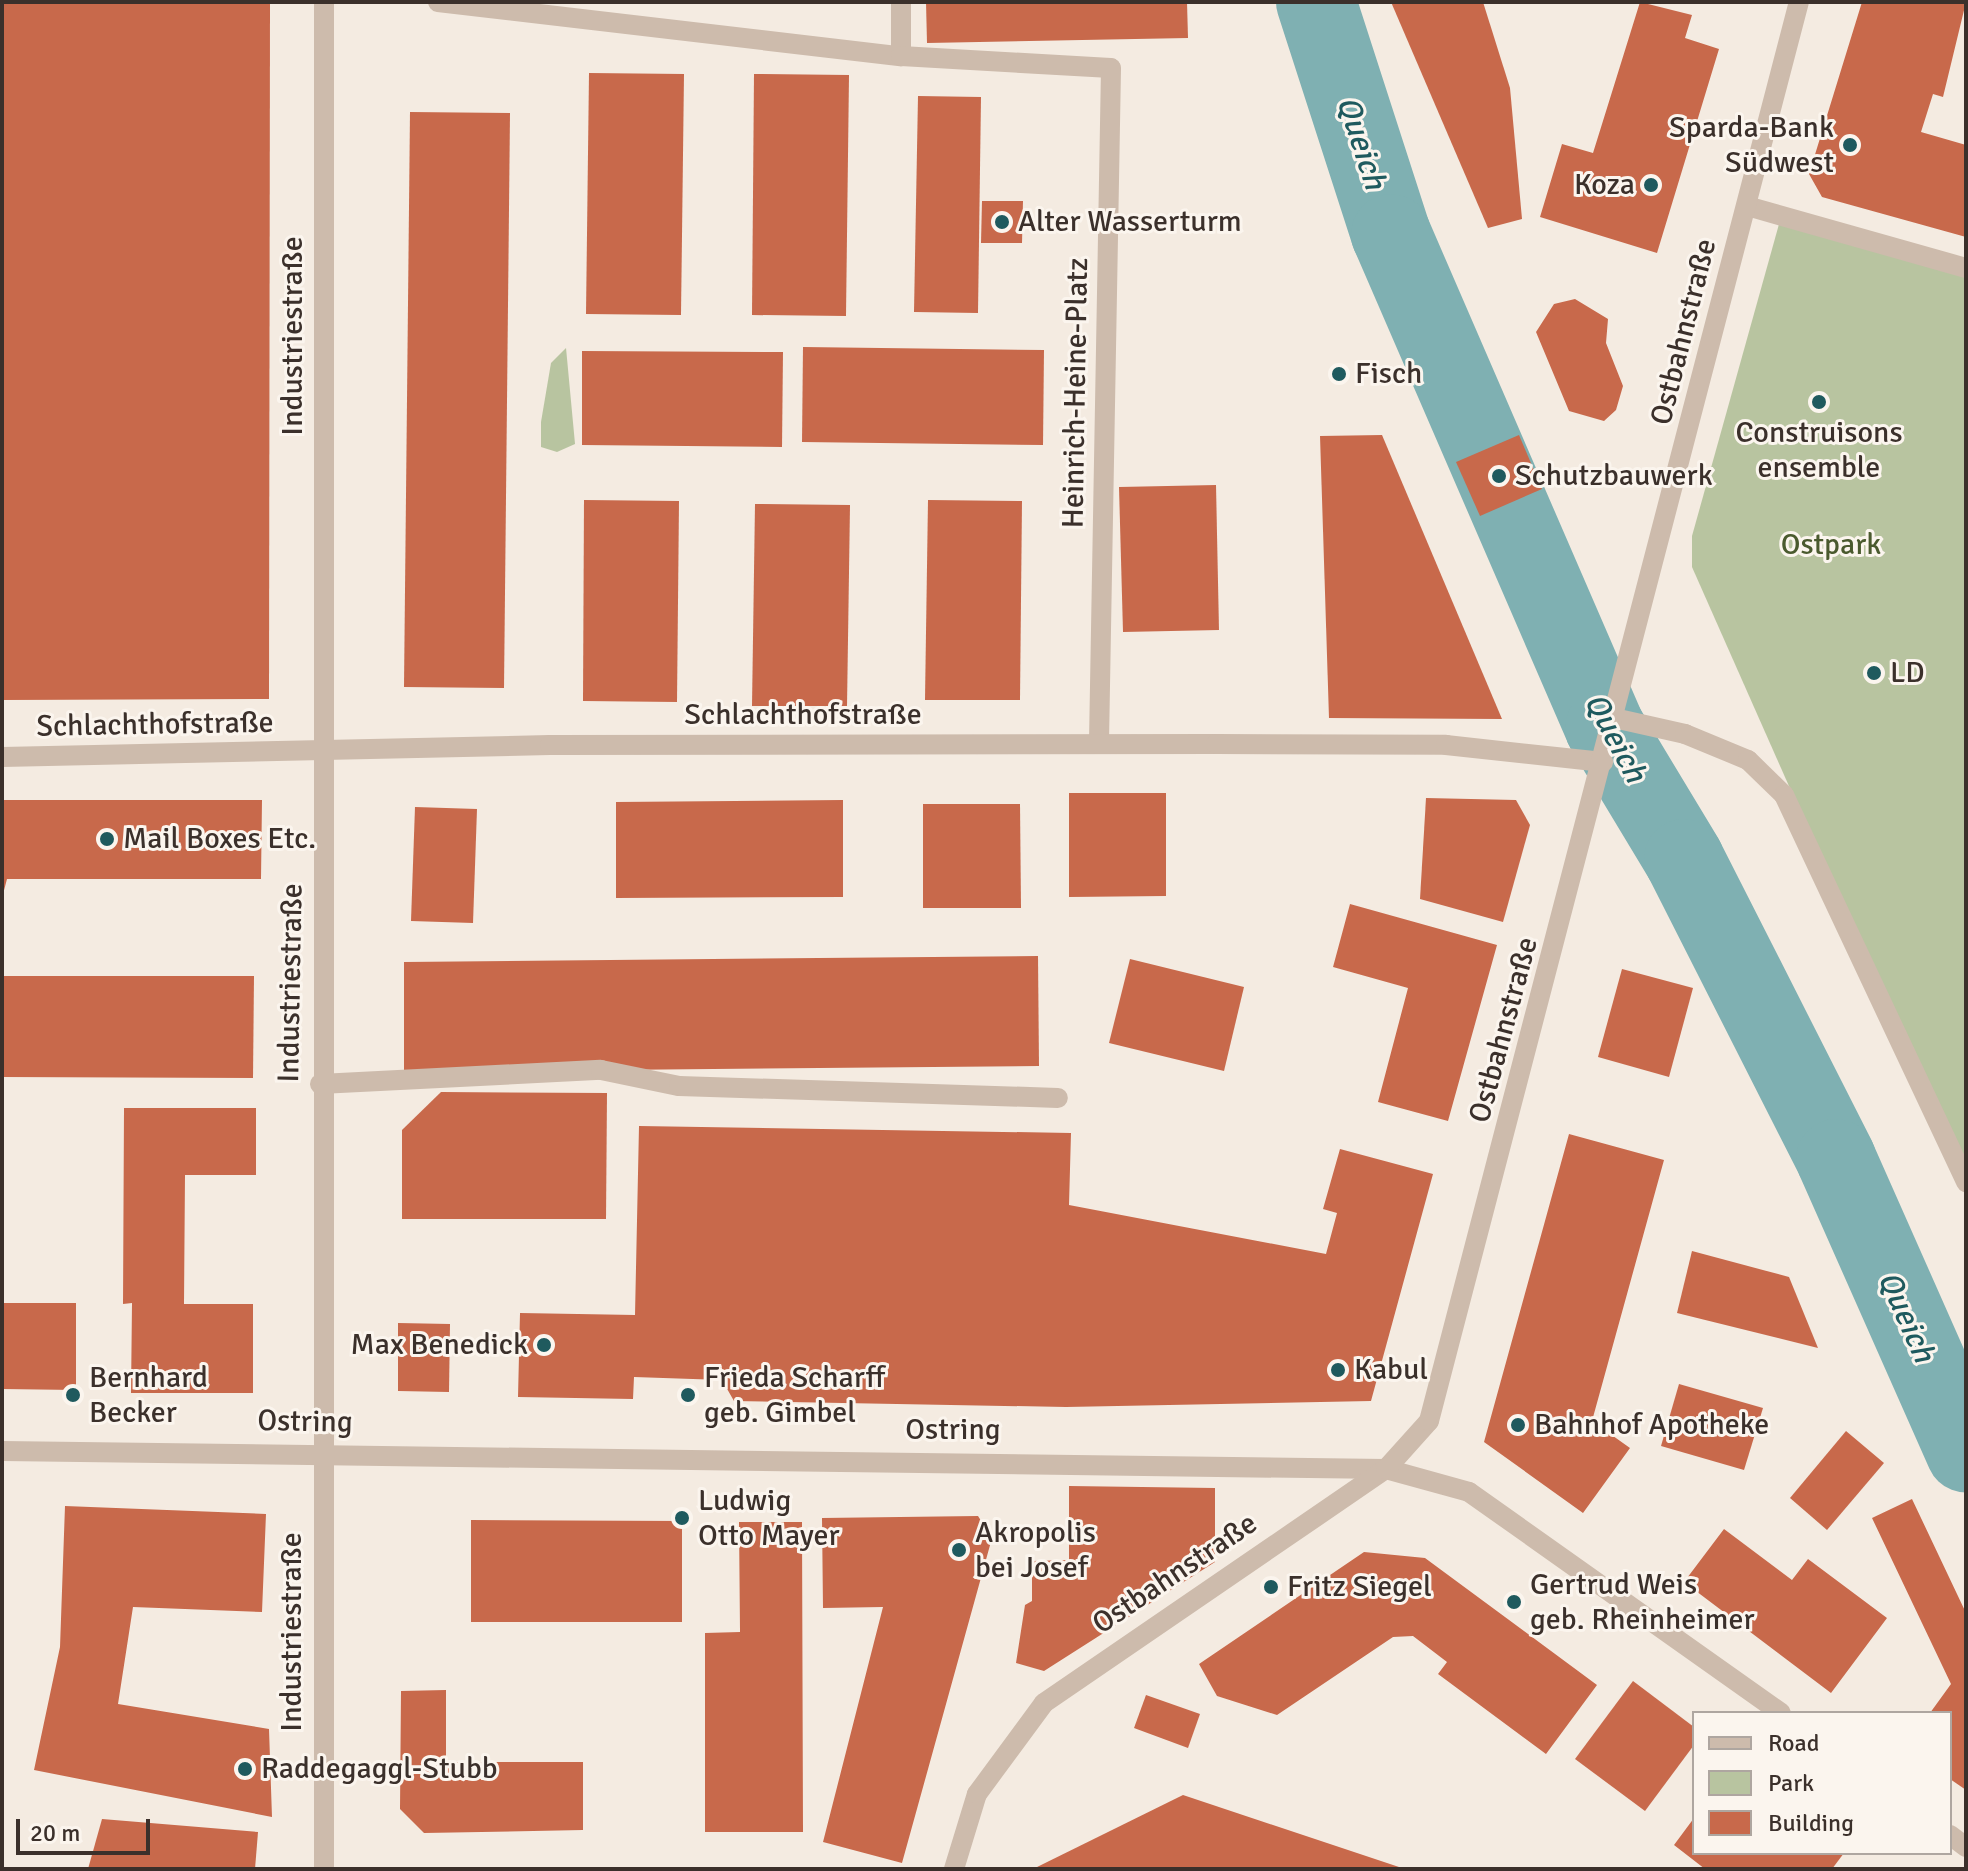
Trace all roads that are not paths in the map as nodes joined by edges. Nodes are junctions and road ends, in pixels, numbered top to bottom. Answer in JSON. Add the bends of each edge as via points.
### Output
{"nodes":[{"id":1,"x":324,"y":2,"type":"edge"},
{"id":2,"x":438,"y":2,"type":"edge"},
{"id":3,"x":901,"y":2,"type":"edge"},
{"id":4,"x":1799,"y":2,"type":"edge"},
{"id":5,"x":506,"y":6,"type":"edge"},
{"id":6,"x":901,"y":56,"type":"junction"},
{"id":7,"x":1747,"y":206,"type":"junction"},
{"id":8,"x":1966,"y":268,"type":"edge"},
{"id":9,"x":1614,"y":718,"type":"junction"},
{"id":10,"x":1099,"y":744,"type":"junction"},
{"id":11,"x":325,"y":754,"type":"junction"},
{"id":12,"x":2,"y":757,"type":"edge"},
{"id":13,"x":1603,"y":762,"type":"junction"},
{"id":14,"x":320,"y":1084,"type":"junction"},
{"id":15,"x":1058,"y":1098,"type":"dead end"},
{"id":16,"x":1966,"y":1182,"type":"edge"},
{"id":17,"x":2,"y":1451,"type":"edge"},
{"id":18,"x":322,"y":1452,"type":"junction"},
{"id":19,"x":1386,"y":1469,"type":"junction"},
{"id":20,"x":1778,"y":1711,"type":"edge"},
{"id":21,"x":324,"y":1869,"type":"edge"},
{"id":22,"x":954,"y":1869,"type":"edge"}],
"edges":[{"from":1,"to":11,"type":"street","name":"Industriestraße"},
{"from":2,"to":5,"type":"street"},
{"from":3,"to":6,"type":"street"},
{"from":4,"to":7,"type":"street","name":"Ostbahnstraße"},
{"from":5,"to":6,"type":"street"},
{"from":6,"to":10,"type":"street","name":"Heinrich-Heine-Platz","via":[[1111,68]]},
{"from":7,"to":8,"type":"street"},
{"from":7,"to":9,"type":"street","name":"Ostbahnstraße"},
{"from":9,"to":13,"type":"street","name":"Ostbahnstraße"},
{"from":9,"to":16,"type":"street","via":[[1685,734],[1748,760],[1784,795]]},
{"from":10,"to":11,"type":"street","name":"Schlachthofstraße","via":[[550,745]]},
{"from":10,"to":13,"type":"street","name":"Schlachthofstraße","via":[[1446,745]]},
{"from":11,"to":12,"type":"street","name":"Schlachthofstraße"},
{"from":11,"to":14,"type":"street","name":"Industriestraße"},
{"from":13,"to":19,"type":"street","name":"Ostbahnstraße","via":[[1435,1403]]},
{"from":14,"to":15,"type":"street","via":[[601,1070],[679,1086]]},
{"from":14,"to":18,"type":"street","name":"Industriestraße"},
{"from":17,"to":18,"type":"street","name":"Ostring"},
{"from":18,"to":19,"type":"street","name":"Ostring"},
{"from":18,"to":21,"type":"street","name":"Industriestraße"},
{"from":19,"to":20,"type":"street","name":"Ostring","via":[[1469,1492]]},
{"from":19,"to":22,"type":"street","name":"Ostbahnstraße","via":[[1044,1703],[977,1794]]}]}
